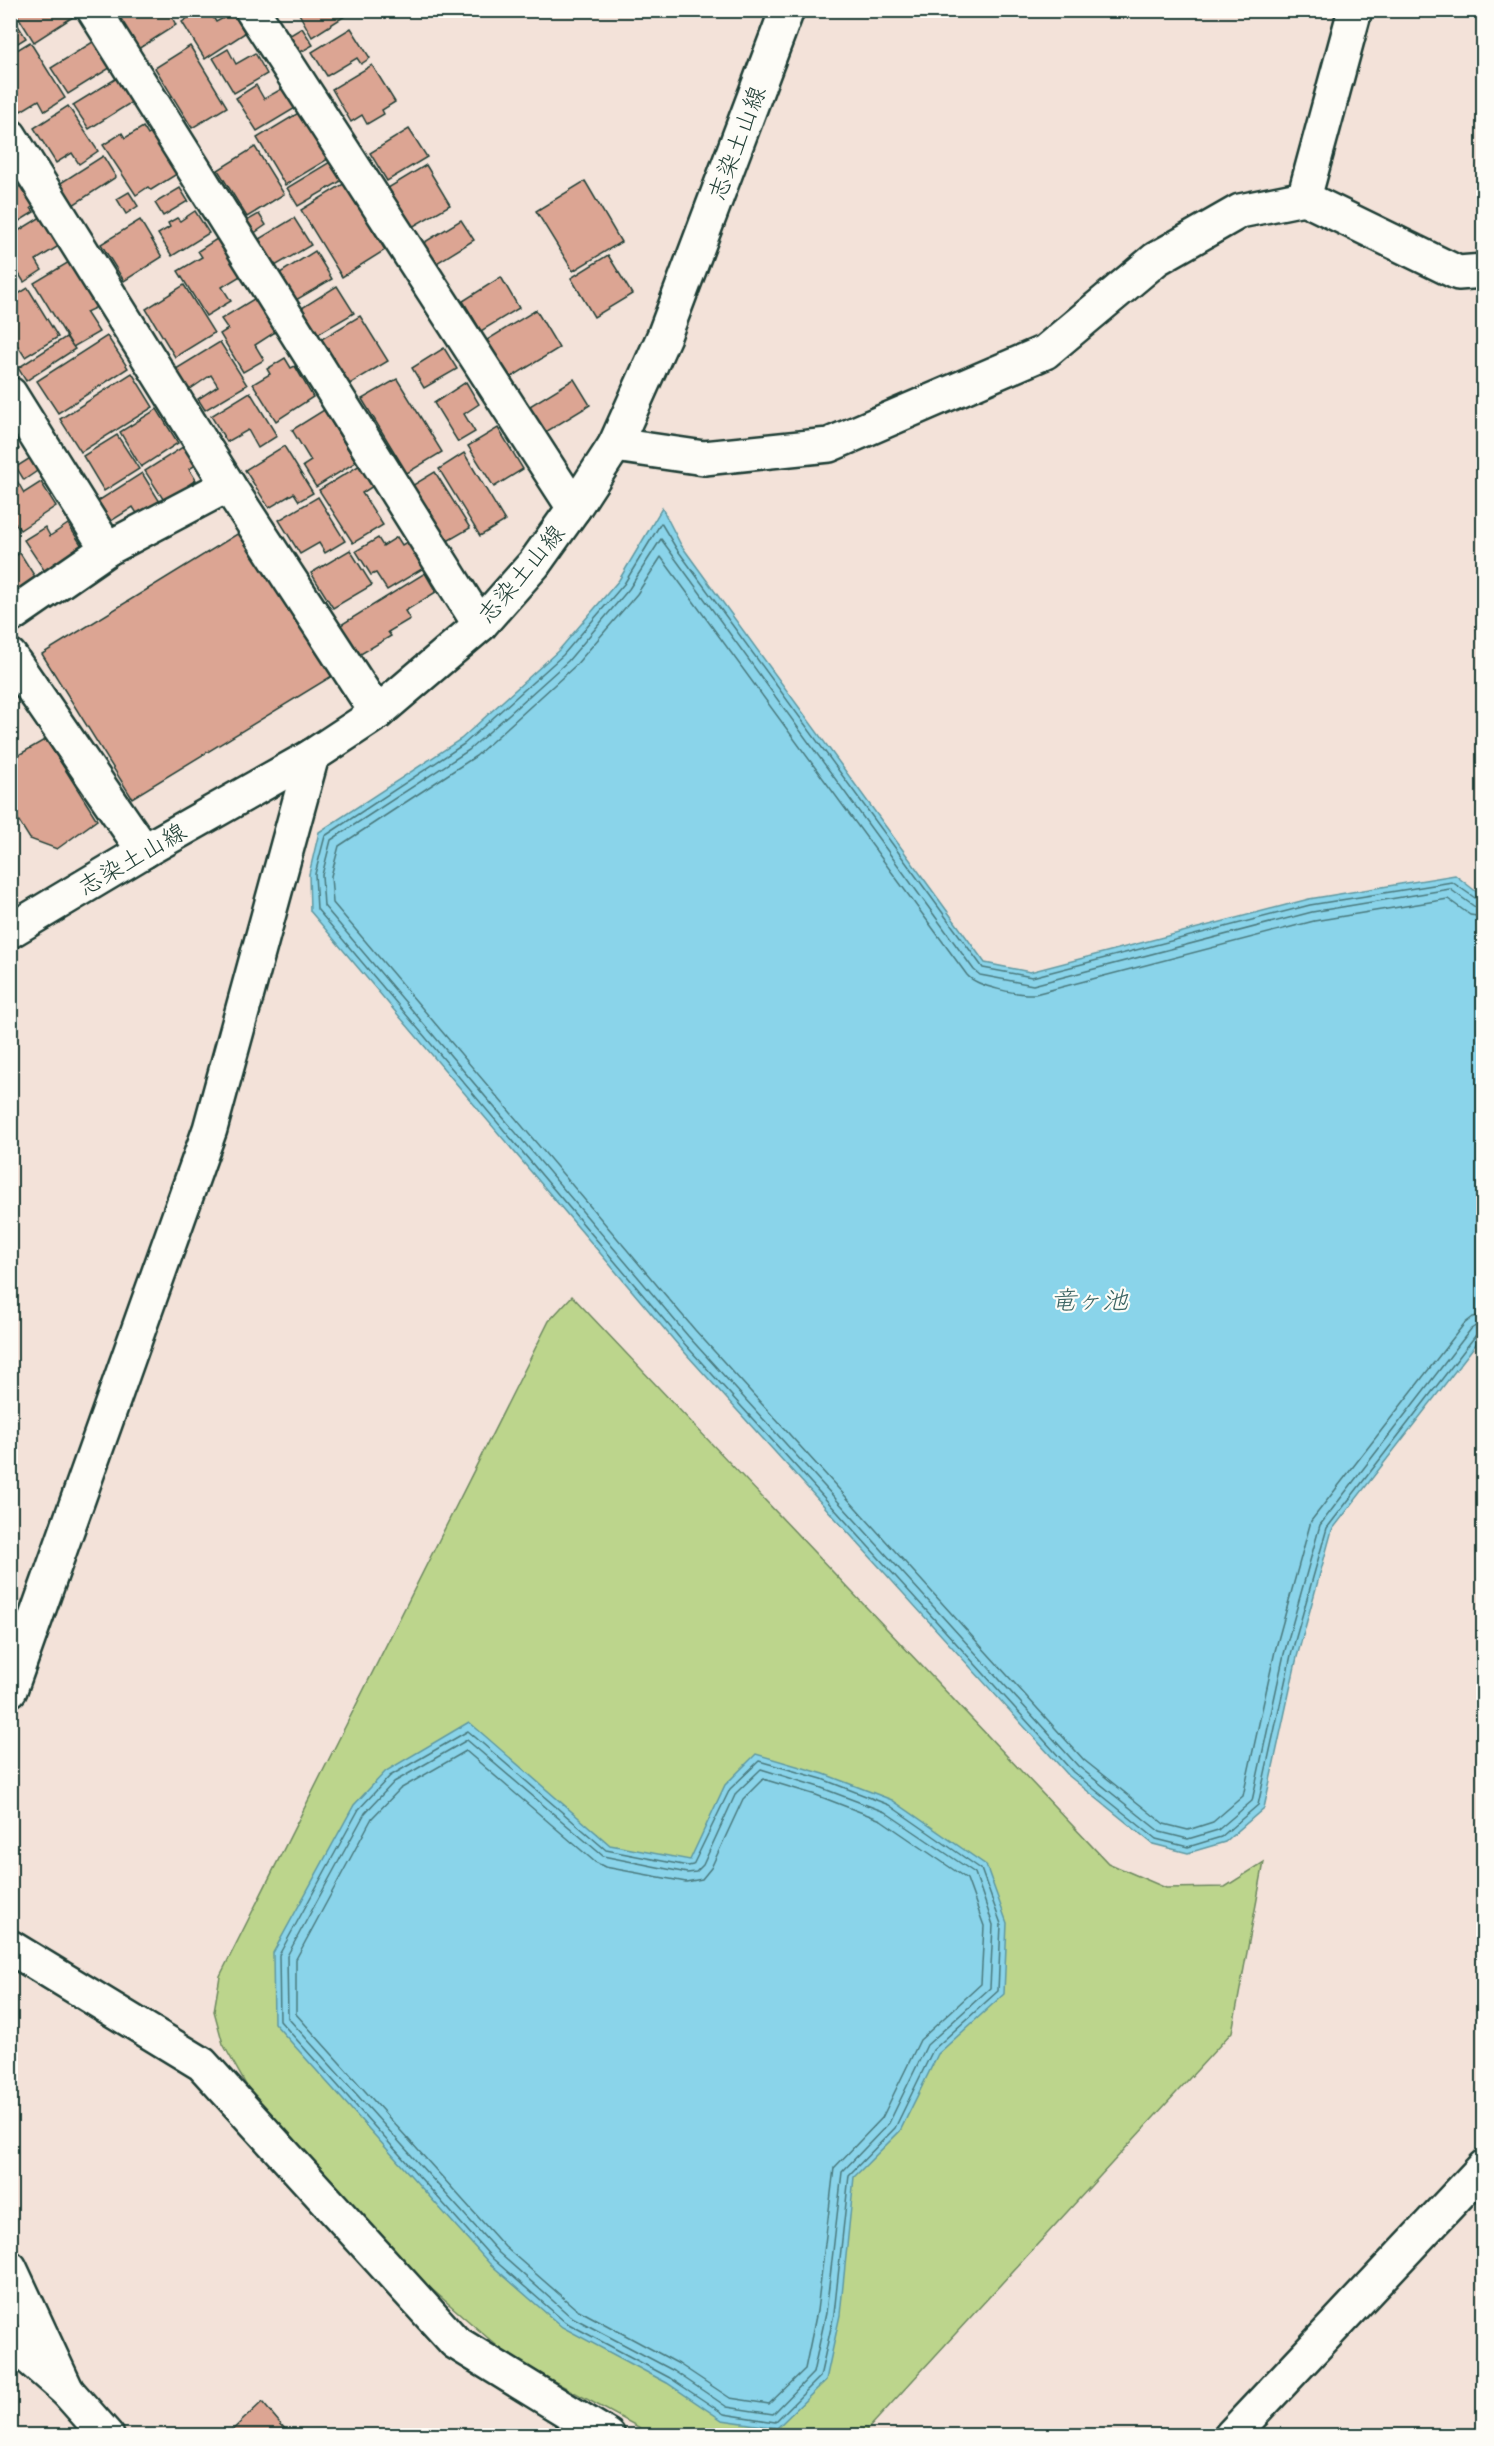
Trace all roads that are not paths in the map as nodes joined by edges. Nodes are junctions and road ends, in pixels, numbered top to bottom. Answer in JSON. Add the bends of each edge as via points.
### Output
{"nodes":[{"id":1,"x":94,"y":10,"type":"edge"},
{"id":2,"x":252,"y":10,"type":"edge"},
{"id":3,"x":787,"y":10,"type":"edge"},
{"id":4,"x":1355,"y":10,"type":"edge"},
{"id":5,"x":10,"y":136,"type":"edge"},
{"id":6,"x":1304,"y":198,"type":"junction"},
{"id":7,"x":1484,"y":271,"type":"edge"},
{"id":8,"x":10,"y":394,"type":"edge"},
{"id":9,"x":615,"y":445,"type":"junction"},
{"id":10,"x":228,"y":485,"type":"junction"},
{"id":11,"x":574,"y":508,"type":"junction"},
{"id":12,"x":107,"y":549,"type":"junction"},
{"id":13,"x":10,"y":616,"type":"edge"},
{"id":14,"x":480,"y":625,"type":"junction"},
{"id":15,"x":10,"y":656,"type":"edge"},
{"id":16,"x":377,"y":713,"type":"junction"},
{"id":17,"x":312,"y":756,"type":"junction"},
{"id":18,"x":144,"y":851,"type":"junction"},
{"id":19,"x":10,"y":932,"type":"edge"},
{"id":20,"x":10,"y":1690,"type":"edge"},
{"id":21,"x":10,"y":1947,"type":"edge"},
{"id":22,"x":1484,"y":2166,"type":"edge"},
{"id":23,"x":10,"y":2268,"type":"edge"},
{"id":24,"x":10,"y":2341,"type":"edge"},
{"id":25,"x":66,"y":2391,"type":"junction"},
{"id":26,"x":107,"y":2436,"type":"edge"},
{"id":27,"x":608,"y":2436,"type":"edge"},
{"id":28,"x":1231,"y":2436,"type":"edge"}],
"edges":[{"from":1,"to":14,"type":"main road"},
{"from":2,"to":11,"type":"main road"},
{"from":3,"to":9,"type":"main road","name":"志染土山線","via":[[664,336]]},
{"from":4,"to":6,"type":"main road"},
{"from":5,"to":10,"type":"main road"},
{"from":6,"to":7,"type":"main road","via":[[1458,273]]},
{"from":6,"to":9,"type":"main road","via":[[1240,210],[1156,259],[1045,352],[830,445],[704,458]]},
{"from":8,"to":12,"type":"main road"},
{"from":9,"to":11,"type":"main road","name":"志染土山線"},
{"from":10,"to":12,"type":"main road"},
{"from":10,"to":16,"type":"main road"},
{"from":11,"to":14,"type":"main road","name":"志染土山線","via":[[534,564]]},
{"from":12,"to":13,"type":"main road"},
{"from":14,"to":16,"type":"main road","name":"志染土山線"},
{"from":15,"to":18,"type":"main road"},
{"from":16,"to":17,"type":"main road","name":"志染土山線"},
{"from":17,"to":18,"type":"main road","name":"志染土山線"},
{"from":17,"to":20,"type":"main road","via":[[210,1129]]},
{"from":18,"to":19,"type":"main road","name":"志染土山線"},
{"from":21,"to":27,"type":"main road","via":[[202,2064],[455,2342]]},
{"from":22,"to":28,"type":"main road"},
{"from":23,"to":25,"type":"main road"},
{"from":24,"to":25,"type":"main road"},
{"from":25,"to":26,"type":"main road"}]}
